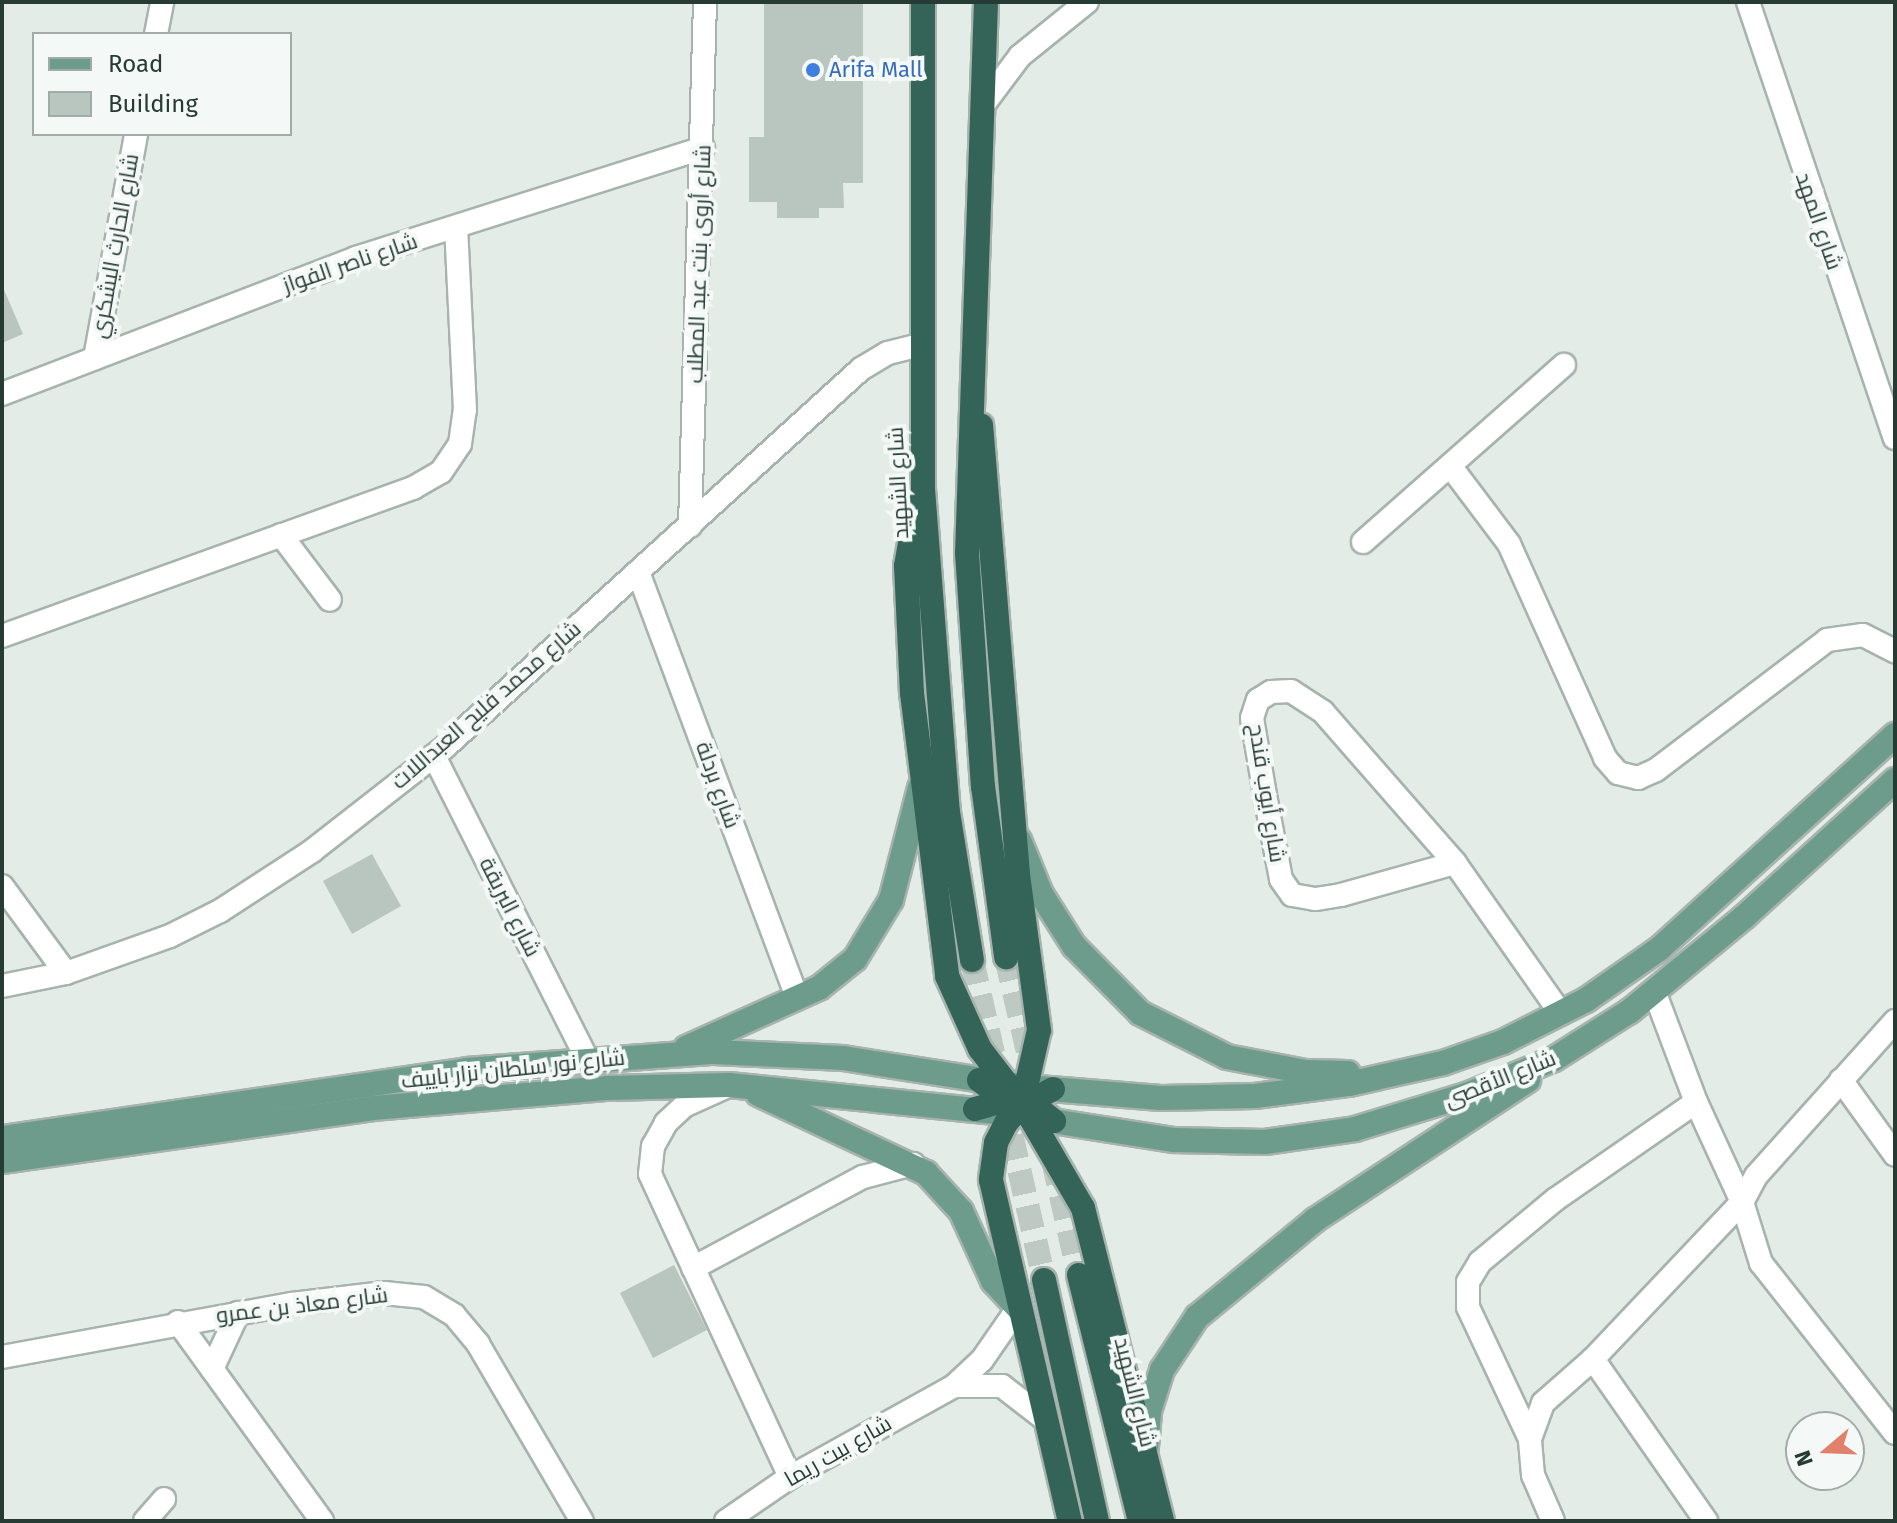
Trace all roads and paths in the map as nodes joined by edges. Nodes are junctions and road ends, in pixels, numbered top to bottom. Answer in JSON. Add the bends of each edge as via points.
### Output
{"nodes":[{"id":1,"x":162,"y":2,"type":"edge"},
{"id":2,"x":705,"y":2,"type":"edge"},
{"id":3,"x":923,"y":2,"type":"edge"},
{"id":4,"x":986,"y":2,"type":"edge"},
{"id":5,"x":1087,"y":2,"type":"edge"},
{"id":6,"x":1748,"y":2,"type":"edge"},
{"id":7,"x":156,"y":32,"type":"edge"},
{"id":8,"x":984,"y":104,"type":"junction"},
{"id":9,"x":136,"y":136,"type":"edge"},
{"id":10,"x":703,"y":148,"type":"junction"},
{"id":11,"x":456,"y":227,"type":"junction"},
{"id":12,"x":919,"y":345,"type":"junction"},
{"id":13,"x":95,"y":358,"type":"junction"},
{"id":14,"x":1564,"y":365,"type":"dead end"},
{"id":15,"x":972,"y":385,"type":"junction"},
{"id":16,"x":2,"y":394,"type":"edge"},
{"id":17,"x":1895,"y":438,"type":"edge"},
{"id":18,"x":1451,"y":467,"type":"junction"},
{"id":19,"x":923,"y":489,"type":"junction"},
{"id":20,"x":690,"y":526,"type":"junction"},
{"id":21,"x":281,"y":535,"type":"junction"},
{"id":22,"x":1363,"y":542,"type":"dead end"},
{"id":23,"x":638,"y":572,"type":"junction"},
{"id":24,"x":330,"y":600,"type":"dead end"},
{"id":25,"x":2,"y":636,"type":"edge"},
{"id":26,"x":1895,"y":651,"type":"edge"},
{"id":27,"x":1895,"y":735,"type":"edge"},
{"id":28,"x":434,"y":756,"type":"junction"},
{"id":29,"x":1895,"y":780,"type":"edge"},
{"id":30,"x":920,"y":788,"type":"junction"},
{"id":31,"x":1015,"y":829,"type":"junction"},
{"id":32,"x":1455,"y":863,"type":"junction"},
{"id":33,"x":2,"y":886,"type":"edge"},
{"id":34,"x":1006,"y":957,"type":"tunnel mouth"},
{"id":35,"x":972,"y":960,"type":"tunnel mouth"},
{"id":36,"x":66,"y":973,"type":"junction"},
{"id":37,"x":2,"y":986,"type":"edge"},
{"id":38,"x":1654,"y":991,"type":"junction"},
{"id":39,"x":797,"y":998,"type":"junction"},
{"id":40,"x":1561,"y":1014,"type":"junction"},
{"id":41,"x":1895,"y":1021,"type":"edge"},
{"id":42,"x":671,"y":1054,"type":"junction"},
{"id":43,"x":587,"y":1059,"type":"junction"},
{"id":44,"x":1554,"y":1059,"type":"junction"},
{"id":45,"x":1395,"y":1074,"type":"junction"},
{"id":46,"x":1841,"y":1080,"type":"junction"},
{"id":47,"x":735,"y":1086,"type":"junction"},
{"id":48,"x":1019,"y":1101,"type":"junction"},
{"id":49,"x":1696,"y":1102,"type":"junction"},
{"id":50,"x":1054,"y":1121,"type":"joint"},
{"id":51,"x":2,"y":1138,"type":"edge"},
{"id":52,"x":1895,"y":1155,"type":"edge"},
{"id":53,"x":2,"y":1161,"type":"edge"},
{"id":54,"x":913,"y":1164,"type":"junction"},
{"id":55,"x":1742,"y":1202,"type":"junction"},
{"id":56,"x":693,"y":1268,"type":"junction"},
{"id":57,"x":1079,"y":1275,"type":"tunnel mouth"},
{"id":58,"x":1044,"y":1280,"type":"tunnel mouth"},
{"id":59,"x":1018,"y":1308,"type":"junction"},
{"id":60,"x":238,"y":1313,"type":"junction"},
{"id":61,"x":178,"y":1322,"type":"junction"},
{"id":62,"x":2,"y":1357,"type":"edge"},
{"id":63,"x":1593,"y":1359,"type":"junction"},
{"id":64,"x":212,"y":1369,"type":"junction"},
{"id":65,"x":954,"y":1386,"type":"junction"},
{"id":66,"x":1046,"y":1420,"type":"junction"},
{"id":67,"x":1895,"y":1433,"type":"edge"},
{"id":68,"x":1530,"y":1439,"type":"junction"},
{"id":69,"x":1146,"y":1453,"type":"junction"},
{"id":70,"x":790,"y":1477,"type":"junction"},
{"id":71,"x":164,"y":1499,"type":"dead end"},
{"id":72,"x":145,"y":1521,"type":"edge"},
{"id":73,"x":322,"y":1521,"type":"edge"},
{"id":74,"x":582,"y":1521,"type":"edge"},
{"id":75,"x":726,"y":1521,"type":"edge"},
{"id":76,"x":1070,"y":1521,"type":"edge"},
{"id":77,"x":1097,"y":1521,"type":"edge"},
{"id":78,"x":1140,"y":1521,"type":"edge"},
{"id":79,"x":1162,"y":1521,"type":"edge"},
{"id":80,"x":1553,"y":1521,"type":"edge"},
{"id":81,"x":1706,"y":1521,"type":"edge"}],
"edges":[{"from":1,"to":7,"type":"street"},
{"from":2,"to":10,"type":"street","name":"شارع أروى بنت عبد المطلب"},
{"from":3,"to":12,"type":"highway","name":"شارع الشهيد"},
{"from":4,"to":8,"type":"highway"},
{"from":5,"to":8,"type":"street","via":[[1020,56]]},
{"from":6,"to":17,"type":"street","name":"شارع المهد"},
{"from":8,"to":15,"type":"highway"},
{"from":9,"to":13,"type":"street","name":"شارع الحارث اليشكري"},
{"from":10,"to":11,"type":"street","name":"شارع ناصر الفواز"},
{"from":10,"to":20,"type":"street","name":"شارع أروى بنت عبد المطلب"},
{"from":11,"to":13,"type":"street","name":"شارع ناصر الفواز","via":[[356,258]]},
{"from":11,"to":21,"type":"street","via":[[465,410],[452,459],[428,482]]},
{"from":12,"to":19,"type":"highway","name":"شارع الشهيد"},
{"from":12,"to":20,"type":"street","name":"شارع محمد فليح العبداللات","via":[[888,353],[861,369]]},
{"from":13,"to":16,"type":"street","name":"شارع ناصر الفواز"},
{"from":14,"to":18,"type":"street"},
{"from":15,"to":31,"type":"highway","via":[[989,484]]},
{"from":15,"to":34,"type":"highway","via":[[969,573],[983,786]]},
{"from":18,"to":22,"type":"street"},
{"from":18,"to":26,"type":"street","via":[[1509,544],[1605,758],[1618,773],[1647,775],[1827,640],[1863,635]]},
{"from":19,"to":30,"type":"highway","via":[[906,566]]},
{"from":19,"to":35,"type":"highway","name":"شارع الشهيد","via":[[948,812]]},
{"from":20,"to":23,"type":"street","name":"شارع محمد فليح العبداللات"},
{"from":21,"to":24,"type":"street"},
{"from":21,"to":25,"type":"street"},
{"from":23,"to":28,"type":"street","name":"شارع محمد فليح العبداللات"},
{"from":23,"to":39,"type":"street","name":"شارع بردلة"},
{"from":27,"to":40,"type":"main road","name":"شارع الأقصى","via":[[1659,949]]},
{"from":28,"to":36,"type":"street","name":"شارع محمد فليح العبداللات","via":[[312,851],[220,911],[119,957]]},
{"from":28,"to":43,"type":"street","name":"شارع البريقة"},
{"from":29,"to":38,"type":"main road","name":"شارع الأقصى"},
{"from":30,"to":39,"type":"main road","via":[[882,921],[838,974]]},
{"from":30,"to":48,"type":"highway","via":[[947,976],[965,1026]]},
{"from":31,"to":45,"type":"main road","via":[[1056,921],[1091,969],[1140,1013],[1196,1044],[1240,1060],[1306,1072]]},
{"from":31,"to":48,"type":"highway","via":[[1039,1030]]},
{"from":32,"to":32,"type":"street","name":"شارع أيوب قندح","via":[[1341,895],[1292,895],[1281,879],[1265,795],[1252,718],[1258,700],[1271,692],[1307,698]]},
{"from":32,"to":40,"type":"street","name":"شارع أيوب قندح"},
{"from":33,"to":36,"type":"street"},
{"from":36,"to":37,"type":"street","name":"شارع محمد فليح العبداللات"},
{"from":38,"to":44,"type":"main road","name":"شارع الأقصى"},
{"from":38,"to":49,"type":"street"},
{"from":39,"to":42,"type":"main road"},
{"from":40,"to":45,"type":"main road","name":"شارع الأقصى","via":[[1503,1042]]},
{"from":41,"to":46,"type":"street"},
{"from":42,"to":43,"type":"main road","name":"شارع نور سلطان نزار باييف"},
{"from":42,"to":48,"type":"main road","name":"شارع نور سلطان نزار باييف","via":[[800,1054],[979,1080]]},
{"from":43,"to":51,"type":"main road","name":"شارع نور سلطان نزار باييف","via":[[466,1070]]},
{"from":44,"to":50,"type":"main road","name":"شارع الأقصى","via":[[1398,1118],[1310,1137],[1174,1140]]},
{"from":44,"to":69,"type":"main road","via":[[1482,1113],[1315,1220],[1197,1317],[1158,1380]]},
{"from":45,"to":48,"type":"main road","name":"شارع الأقصى","via":[[1255,1096],[1161,1098],[1053,1089]]},
{"from":46,"to":52,"type":"street"},
{"from":46,"to":55,"type":"street","via":[[1756,1176]]},
{"from":47,"to":48,"type":"main road","name":"شارع نور سلطان نزار باييف","via":[[975,1109]]},
{"from":47,"to":53,"type":"main road","name":"شارع نور سلطان نزار باييف","via":[[608,1088],[373,1108]]},
{"from":47,"to":54,"type":"main road"},
{"from":47,"to":56,"type":"street","via":[[674,1114],[649,1160],[650,1174]]},
{"from":48,"to":50,"type":"highway"},
{"from":48,"to":59,"type":"highway","via":[[996,1143],[991,1180]]},
{"from":48,"to":69,"type":"highway","via":[[1069,1178],[1089,1224]]},
{"from":49,"to":55,"type":"street"},
{"from":49,"to":68,"type":"street","via":[[1556,1199],[1480,1262],[1468,1282],[1468,1307]]},
{"from":54,"to":56,"type":"street","via":[[863,1177]]},
{"from":54,"to":59,"type":"main road","via":[[961,1211],[993,1281]]},
{"from":55,"to":63,"type":"street"},
{"from":55,"to":67,"type":"street","via":[[1761,1263]]},
{"from":56,"to":70,"type":"street"},
{"from":57,"to":78,"type":"highway","name":"شارع الشهيد"},
{"from":58,"to":77,"type":"highway"},
{"from":59,"to":65,"type":"street","name":"شارع بيت ريما","via":[[982,1360]]},
{"from":59,"to":66,"type":"highway"},
{"from":60,"to":61,"type":"street","name":"شارع معاذ بن عمرو"},
{"from":60,"to":64,"type":"street"},
{"from":60,"to":74,"type":"street","name":"شارع معاذ بن عمرو","via":[[384,1293],[408,1293],[437,1303],[478,1344]]},
{"from":61,"to":62,"type":"street","name":"شارع معاذ بن عمرو"},
{"from":61,"to":64,"type":"street"},
{"from":63,"to":68,"type":"street","via":[[1543,1403]]},
{"from":63,"to":81,"type":"street"},
{"from":64,"to":73,"type":"street"},
{"from":65,"to":66,"type":"street","name":"شارع بيت ريما","via":[[1002,1386]]},
{"from":65,"to":70,"type":"street","name":"شارع بيت ريما"},
{"from":66,"to":76,"type":"highway"},
{"from":68,"to":80,"type":"street","via":[[1533,1475]]},
{"from":69,"to":79,"type":"highway"},
{"from":70,"to":75,"type":"street","name":"شارع بيت ريما"},
{"from":71,"to":72,"type":"street"}]}
